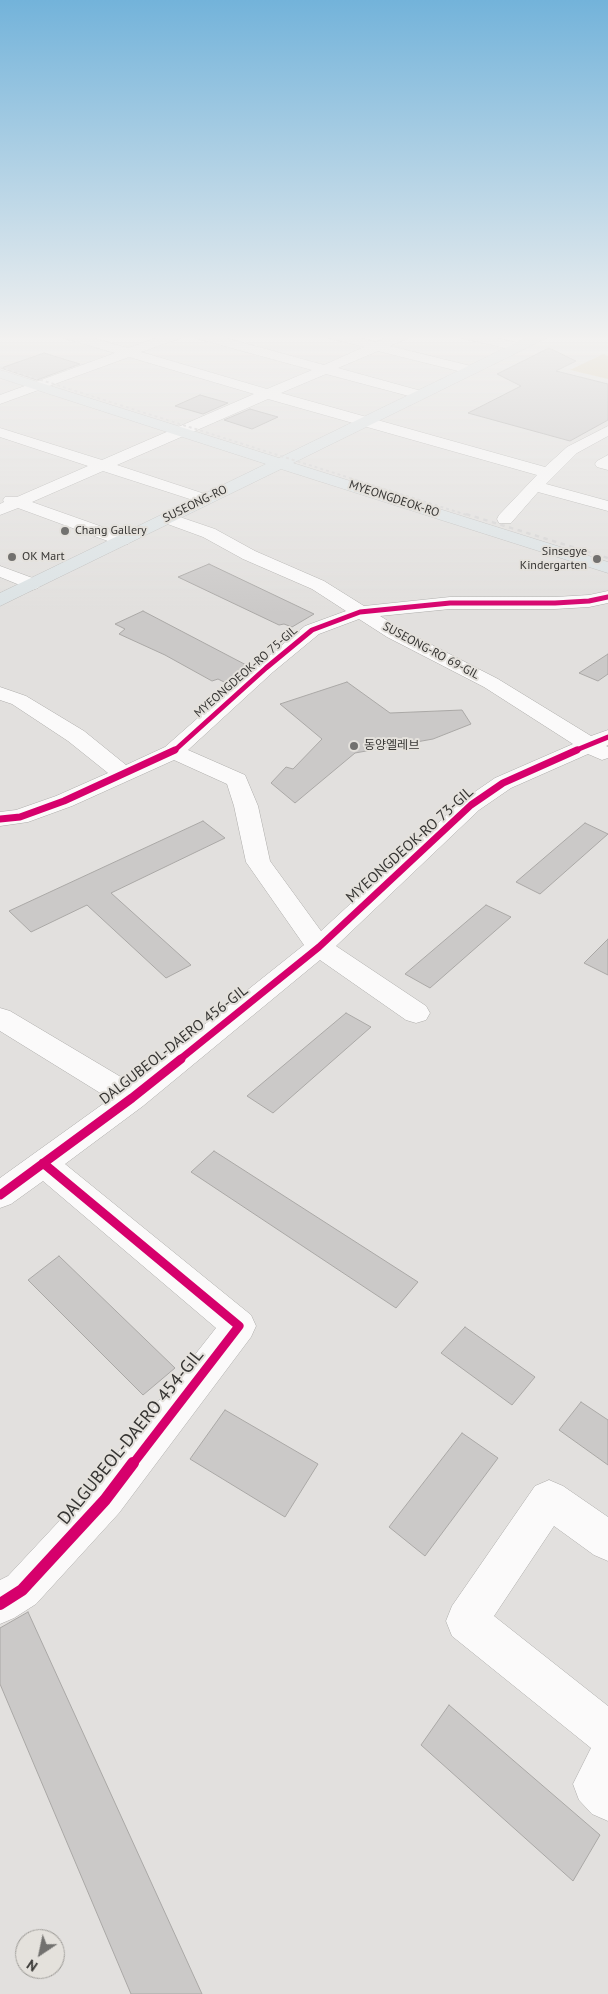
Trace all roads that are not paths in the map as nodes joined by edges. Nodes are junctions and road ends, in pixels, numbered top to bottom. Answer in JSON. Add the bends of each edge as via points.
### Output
{"nodes":[{"id":1,"x":169,"y":428,"type":"edge"},
{"id":2,"x":189,"y":428,"type":"edge"},
{"id":3,"x":211,"y":428,"type":"edge"},
{"id":4,"x":351,"y":428,"type":"edge"},
{"id":5,"x":385,"y":428,"type":"edge"},
{"id":6,"x":608,"y":430,"type":"edge"},
{"id":7,"x":0,"y":432,"type":"edge"},
{"id":8,"x":180,"y":432,"type":"junction"},
{"id":9,"x":544,"y":454,"type":"dead end"},
{"id":10,"x":296,"y":455,"type":"junction"},
{"id":11,"x":562,"y":459,"type":"junction"},
{"id":12,"x":608,"y":460,"type":"edge"},
{"id":13,"x":280,"y":463,"type":"junction"},
{"id":14,"x":608,"y":465,"type":"edge"},
{"id":15,"x":102,"y":466,"type":"junction"},
{"id":16,"x":548,"y":473,"type":"junction"},
{"id":17,"x":535,"y":486,"type":"junction"},
{"id":18,"x":0,"y":496,"type":"edge"},
{"id":19,"x":205,"y":499,"type":"junction"},
{"id":20,"x":18,"y":503,"type":"junction"},
{"id":21,"x":608,"y":506,"type":"edge"},
{"id":22,"x":0,"y":510,"type":"edge"},
{"id":23,"x":168,"y":518,"type":"junction"},
{"id":24,"x":505,"y":519,"type":"junction"},
{"id":25,"x":122,"y":540,"type":"junction"},
{"id":26,"x":608,"y":552,"type":"edge"},
{"id":27,"x":608,"y":568,"type":"edge"},
{"id":28,"x":0,"y":572,"type":"edge"},
{"id":29,"x":32,"y":584,"type":"junction"},
{"id":30,"x":608,"y":597,"type":"edge"},
{"id":31,"x":0,"y":600,"type":"edge"},
{"id":32,"x":360,"y":612,"type":"junction"},
{"id":33,"x":0,"y":693,"type":"edge"},
{"id":34,"x":602,"y":746,"type":"edge"},
{"id":35,"x":173,"y":752,"type":"junction"},
{"id":36,"x":124,"y":774,"type":"junction"},
{"id":37,"x":0,"y":820,"type":"edge"},
{"id":38,"x":319,"y":946,"type":"junction"},
{"id":39,"x":416,"y":1014,"type":"dead end"},
{"id":40,"x":0,"y":1018,"type":"edge"},
{"id":41,"x":132,"y":1098,"type":"junction"},
{"id":42,"x":43,"y":1163,"type":"junction"},
{"id":43,"x":0,"y":1195,"type":"edge"},
{"id":44,"x":608,"y":1541,"type":"edge"},
{"id":45,"x":0,"y":1604,"type":"edge"},
{"id":46,"x":608,"y":1734,"type":"edge"},
{"id":47,"x":608,"y":1762,"type":"edge"},
{"id":48,"x":608,"y":1798,"type":"edge"}],
"edges":[{"from":1,"to":8,"type":"main road","name":"MYEONGDEOK-RO"},
{"from":2,"to":8,"type":"street"},
{"from":3,"to":10,"type":"main road","name":"MYEONGDEOK-RO"},
{"from":4,"to":10,"type":"main road","name":"SUSEONG-RO"},
{"from":5,"to":16,"type":"street"},
{"from":6,"to":11,"type":"street"},
{"from":7,"to":15,"type":"street"},
{"from":8,"to":13,"type":"main road","name":"MYEONGDEOK-RO"},
{"from":8,"to":15,"type":"street"},
{"from":9,"to":11,"type":"street"},
{"from":10,"to":13,"type":"main road","name":"SUSEONG-RO"},
{"from":10,"to":24,"type":"main road","name":"MYEONGDEOK-RO"},
{"from":11,"to":16,"type":"street"},
{"from":12,"to":14,"type":"street","via":[[603,464]]},
{"from":13,"to":19,"type":"main road","name":"SUSEONG-RO"},
{"from":13,"to":27,"type":"main road","name":"MYEONGDEOK-RO"},
{"from":15,"to":19,"type":"street"},
{"from":15,"to":20,"type":"street"},
{"from":16,"to":17,"type":"street"},
{"from":17,"to":21,"type":"street"},
{"from":17,"to":24,"type":"street"},
{"from":18,"to":20,"type":"street"},
{"from":19,"to":23,"type":"main road","name":"SUSEONG-RO"},
{"from":20,"to":22,"type":"street"},
{"from":20,"to":25,"type":"street"},
{"from":23,"to":25,"type":"main road","name":"SUSEONG-RO"},
{"from":23,"to":32,"type":"street","name":"SUSEONG-RO 69-GIL","via":[[209,533],[249,555],[318,585]]},
{"from":24,"to":26,"type":"main road","name":"MYEONGDEOK-RO"},
{"from":25,"to":29,"type":"main road","name":"SUSEONG-RO"},
{"from":28,"to":29,"type":"street"},
{"from":29,"to":31,"type":"main road","name":"SUSEONG-RO"},
{"from":30,"to":32,"type":"street","name":"MYEONGDEOK-RO 75-GIL","via":[[555,603],[450,603]]},
{"from":32,"to":34,"type":"street","name":"SUSEONG-RO 69-GIL"},
{"from":32,"to":35,"type":"street","name":"MYEONGDEOK-RO 75-GIL","via":[[312,630]]},
{"from":33,"to":36,"type":"street","via":[[18,700],[76,736]]},
{"from":34,"to":38,"type":"street","name":"MYEONGDEOK-RO 73-GIL","via":[[528,770],[471,805]]},
{"from":35,"to":36,"type":"street","name":"MYEONGDEOK-RO 75-GIL"},
{"from":35,"to":38,"type":"street","via":[[237,780],[258,862]]},
{"from":36,"to":37,"type":"street","name":"MYEONGDEOK-RO 75-GIL","via":[[64,801],[20,817]]},
{"from":38,"to":39,"type":"street"},
{"from":38,"to":41,"type":"street","name":"DALGUBEOL-DAERO 456-GIL"},
{"from":40,"to":41,"type":"street","name":"DALGUBEOL-DAERO 456-GIL"},
{"from":41,"to":42,"type":"street","name":"DALGUBEOL-DAERO 456-GIL"},
{"from":42,"to":43,"type":"street","name":"DALGUBEOL-DAERO 456-GIL"},
{"from":42,"to":45,"type":"street","name":"DALGUBEOL-DAERO 454-GIL","via":[[239,1326],[105,1500],[22,1590]]},
{"from":44,"to":46,"type":"street","via":[[549,1499],[467,1621]]},
{"from":47,"to":48,"type":"street","via":[[595,1784]]}]}
